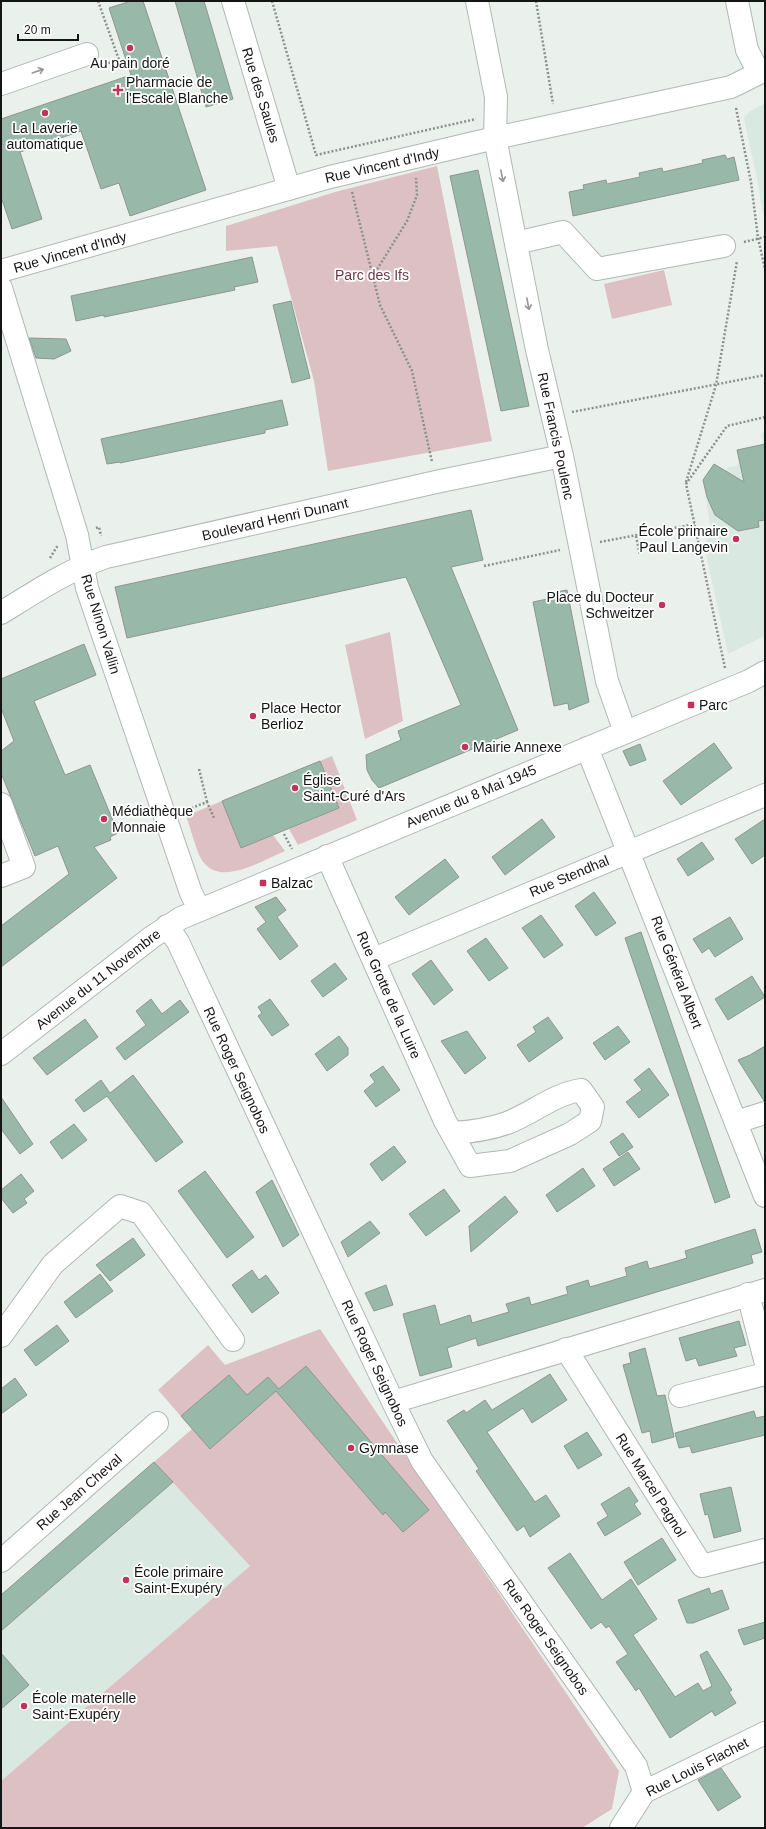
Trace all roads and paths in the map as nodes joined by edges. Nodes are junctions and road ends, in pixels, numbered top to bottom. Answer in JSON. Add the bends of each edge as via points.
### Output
{"nodes":[{"id":1,"x":233,"y":1,"type":"edge"},
{"id":2,"x":272,"y":1,"type":"edge"},
{"id":3,"x":477,"y":1,"type":"edge"},
{"id":4,"x":536,"y":1,"type":"edge"},
{"id":5,"x":737,"y":1,"type":"edge"},
{"id":6,"x":87,"y":54,"type":"dead end"},
{"id":7,"x":762,"y":72,"type":"edge"},
{"id":8,"x":1,"y":84,"type":"edge"},
{"id":9,"x":731,"y":87,"type":"junction"},
{"id":10,"x":546,"y":105,"type":"dead end"},
{"id":11,"x":495,"y":114,"type":"junction"},
{"id":12,"x":495,"y":138,"type":"junction"},
{"id":13,"x":342,"y":149,"type":"junction"},
{"id":14,"x":415,"y":157,"type":"junction"},
{"id":15,"x":349,"y":173,"type":"junction"},
{"id":16,"x":289,"y":189,"type":"junction"},
{"id":17,"x":765,"y":237,"type":"edge"},
{"id":18,"x":758,"y":238,"type":"junction"},
{"id":19,"x":516,"y":243,"type":"junction"},
{"id":20,"x":731,"y":251,"type":"joint"},
{"id":21,"x":765,"y":269,"type":"edge"},
{"id":22,"x":1,"y":271,"type":"edge"},
{"id":23,"x":373,"y":276,"type":"junction"},
{"id":24,"x":1,"y":288,"type":"edge"},
{"id":25,"x":765,"y":376,"type":"edge"},
{"id":26,"x":716,"y":385,"type":"junction"},
{"id":27,"x":552,"y":416,"type":"junction"},
{"id":28,"x":765,"y":417,"type":"edge"},
{"id":29,"x":562,"y":456,"type":"junction"},
{"id":30,"x":436,"y":482,"type":"junction"},
{"id":31,"x":686,"y":484,"type":"junction"},
{"id":32,"x":636,"y":536,"type":"dead end"},
{"id":33,"x":640,"y":555,"type":"dead end"},
{"id":34,"x":83,"y":565,"type":"junction"},
{"id":35,"x":1,"y":613,"type":"edge"},
{"id":36,"x":731,"y":665,"type":"dead end"},
{"id":37,"x":765,"y":672,"type":"edge"},
{"id":38,"x":625,"y":732,"type":"junction"},
{"id":39,"x":587,"y":748,"type":"junction"},
{"id":40,"x":199,"y":769,"type":"dead end"},
{"id":41,"x":765,"y":795,"type":"edge"},
{"id":42,"x":207,"y":802,"type":"dead end"},
{"id":43,"x":1,"y":804,"type":"edge"},
{"id":44,"x":209,"y":807,"type":"dead end"},
{"id":45,"x":214,"y":818,"type":"dead end"},
{"id":46,"x":629,"y":851,"type":"junction"},
{"id":47,"x":327,"y":856,"type":"junction"},
{"id":48,"x":1,"y":876,"type":"edge"},
{"id":49,"x":199,"y":909,"type":"junction"},
{"id":50,"x":167,"y":926,"type":"junction"},
{"id":51,"x":374,"y":959,"type":"junction"},
{"id":52,"x":1,"y":1054,"type":"edge"},
{"id":53,"x":765,"y":1113,"type":"edge"},
{"id":54,"x":736,"y":1122,"type":"junction"},
{"id":55,"x":452,"y":1133,"type":"junction"},
{"id":56,"x":765,"y":1196,"type":"edge"},
{"id":57,"x":757,"y":1292,"type":"edge"},
{"id":58,"x":1,"y":1336,"type":"edge"},
{"id":59,"x":233,"y":1340,"type":"dead end"},
{"id":60,"x":566,"y":1349,"type":"junction"},
{"id":61,"x":765,"y":1360,"type":"edge"},
{"id":62,"x":765,"y":1374,"type":"edge"},
{"id":63,"x":680,"y":1396,"type":"dead end"},
{"id":64,"x":393,"y":1402,"type":"junction"},
{"id":65,"x":157,"y":1423,"type":"dead end"},
{"id":66,"x":765,"y":1550,"type":"edge"},
{"id":67,"x":1,"y":1561,"type":"edge"},
{"id":68,"x":765,"y":1733,"type":"edge"},
{"id":69,"x":644,"y":1792,"type":"junction"},
{"id":70,"x":621,"y":1828,"type":"edge"}],
"edges":[{"from":1,"to":16,"type":"street","name":"Rue des Saules"},
{"from":2,"to":13,"type":"path","via":[[316,155]]},
{"from":3,"to":11,"type":"street","name":"Rue Francis Poulenc","via":[[496,97]]},
{"from":4,"to":10,"type":"path","via":[[553,104]]},
{"from":5,"to":7,"type":"street","via":[[747,50]]},
{"from":8,"to":6,"type":"street","one_way":true},
{"from":7,"to":9,"type":"street","name":"Rue Vincent d'Indy"},
{"from":9,"to":12,"type":"street","name":"Rue Vincent d'Indy"},
{"from":9,"to":18,"type":"path","via":[[751,182]]},
{"from":11,"to":12,"type":"street","name":"Rue Francis Poulenc"},
{"from":11,"to":13,"type":"path"},
{"from":12,"to":14,"type":"street","name":"Rue Vincent d'Indy"},
{"from":12,"to":19,"type":"street","name":"Rue Francis Poulenc","one_way":true},
{"from":13,"to":15,"type":"path"},
{"from":14,"to":15,"type":"street","name":"Rue Vincent d'Indy"},
{"from":14,"to":23,"type":"path","via":[[417,195],[408,221]]},
{"from":15,"to":16,"type":"street","name":"Rue Vincent d'Indy"},
{"from":15,"to":23,"type":"path"},
{"from":16,"to":22,"type":"street","name":"Rue Vincent d'Indy"},
{"from":17,"to":18,"type":"path"},
{"from":18,"to":21,"type":"path"},
{"from":19,"to":20,"type":"street","via":[[563,232],[596,269]]},
{"from":19,"to":27,"type":"street","name":"Rue Francis Poulenc","one_way":true},
{"from":20,"to":26,"type":"path"},
{"from":23,"to":30,"type":"path","via":[[380,305],[412,371]]},
{"from":24,"to":34,"type":"street","name":"Rue Ninon Vallin"},
{"from":25,"to":26,"type":"path"},
{"from":26,"to":27,"type":"path"},
{"from":26,"to":31,"type":"path"},
{"from":27,"to":29,"type":"street","name":"Rue Francis Poulenc"},
{"from":28,"to":31,"type":"path","via":[[727,426]]},
{"from":29,"to":30,"type":"street","name":"Boulevard Henri Dunant"},
{"from":29,"to":38,"type":"street","name":"Rue Francis Poulenc","via":[[607,681]]},
{"from":30,"to":34,"type":"street","name":"Boulevard Henri Dunant","via":[[106,557]]},
{"from":31,"to":36,"type":"path","via":[[724,668]]},
{"from":32,"to":33,"type":"path"},
{"from":34,"to":35,"type":"street","name":"Boulevard Henri Dunant"},
{"from":34,"to":49,"type":"street","name":"Rue Ninon Vallin","via":[[90,599],[186,881]]},
{"from":37,"to":38,"type":"street","name":"Avenue du 8 Mai 1945"},
{"from":38,"to":39,"type":"street","name":"Avenue du 8 Mai 1945"},
{"from":39,"to":46,"type":"street","name":"Rue Général Albert"},
{"from":39,"to":47,"type":"street","name":"Avenue du 8 Mai 1945"},
{"from":40,"to":42,"type":"path"},
{"from":41,"to":46,"type":"street","name":"Rue Stendhal"},
{"from":43,"to":48,"type":"street","via":[[24,867]]},
{"from":44,"to":45,"type":"path"},
{"from":46,"to":51,"type":"street","name":"Rue Stendhal"},
{"from":46,"to":54,"type":"street","name":"Rue Général Albert"},
{"from":47,"to":49,"type":"street","name":"Avenue du 8 Mai 1945"},
{"from":47,"to":51,"type":"street","name":"Rue Grotte de la Luire"},
{"from":49,"to":50,"type":"street","name":"Avenue du 11 Novembre"},
{"from":50,"to":52,"type":"street","name":"Avenue du 11 Novembre"},
{"from":50,"to":64,"type":"street","name":"Rue Roger Seignobos","via":[[178,942]]},
{"from":51,"to":55,"type":"street","name":"Rue Grotte de la Luire"},
{"from":53,"to":54,"type":"street"},
{"from":54,"to":56,"type":"street","name":"Rue Général Albert"},
{"from":55,"to":55,"type":"street","name":"Rue Grotte de la Luire","via":[[470,1166],[510,1161],[570,1134],[590,1121],[593,1107],[581,1090],[566,1092],[507,1123]]},
{"from":57,"to":60,"type":"street"},
{"from":57,"to":61,"type":"street"},
{"from":58,"to":59,"type":"street","via":[[53,1264],[120,1206],[141,1213]]},
{"from":60,"to":64,"type":"street"},
{"from":60,"to":66,"type":"street","name":"Rue Marcel Pagnol","via":[[702,1566]]},
{"from":62,"to":63,"type":"street"},
{"from":64,"to":69,"type":"street","name":"Rue Roger Seignobos","via":[[422,1461],[636,1766]]},
{"from":65,"to":67,"type":"street","name":"Rue Jean Cheval"},
{"from":68,"to":69,"type":"street","name":"Rue Louis Flachet"},
{"from":69,"to":70,"type":"street","name":"Rue Louis Flachet"}]}
